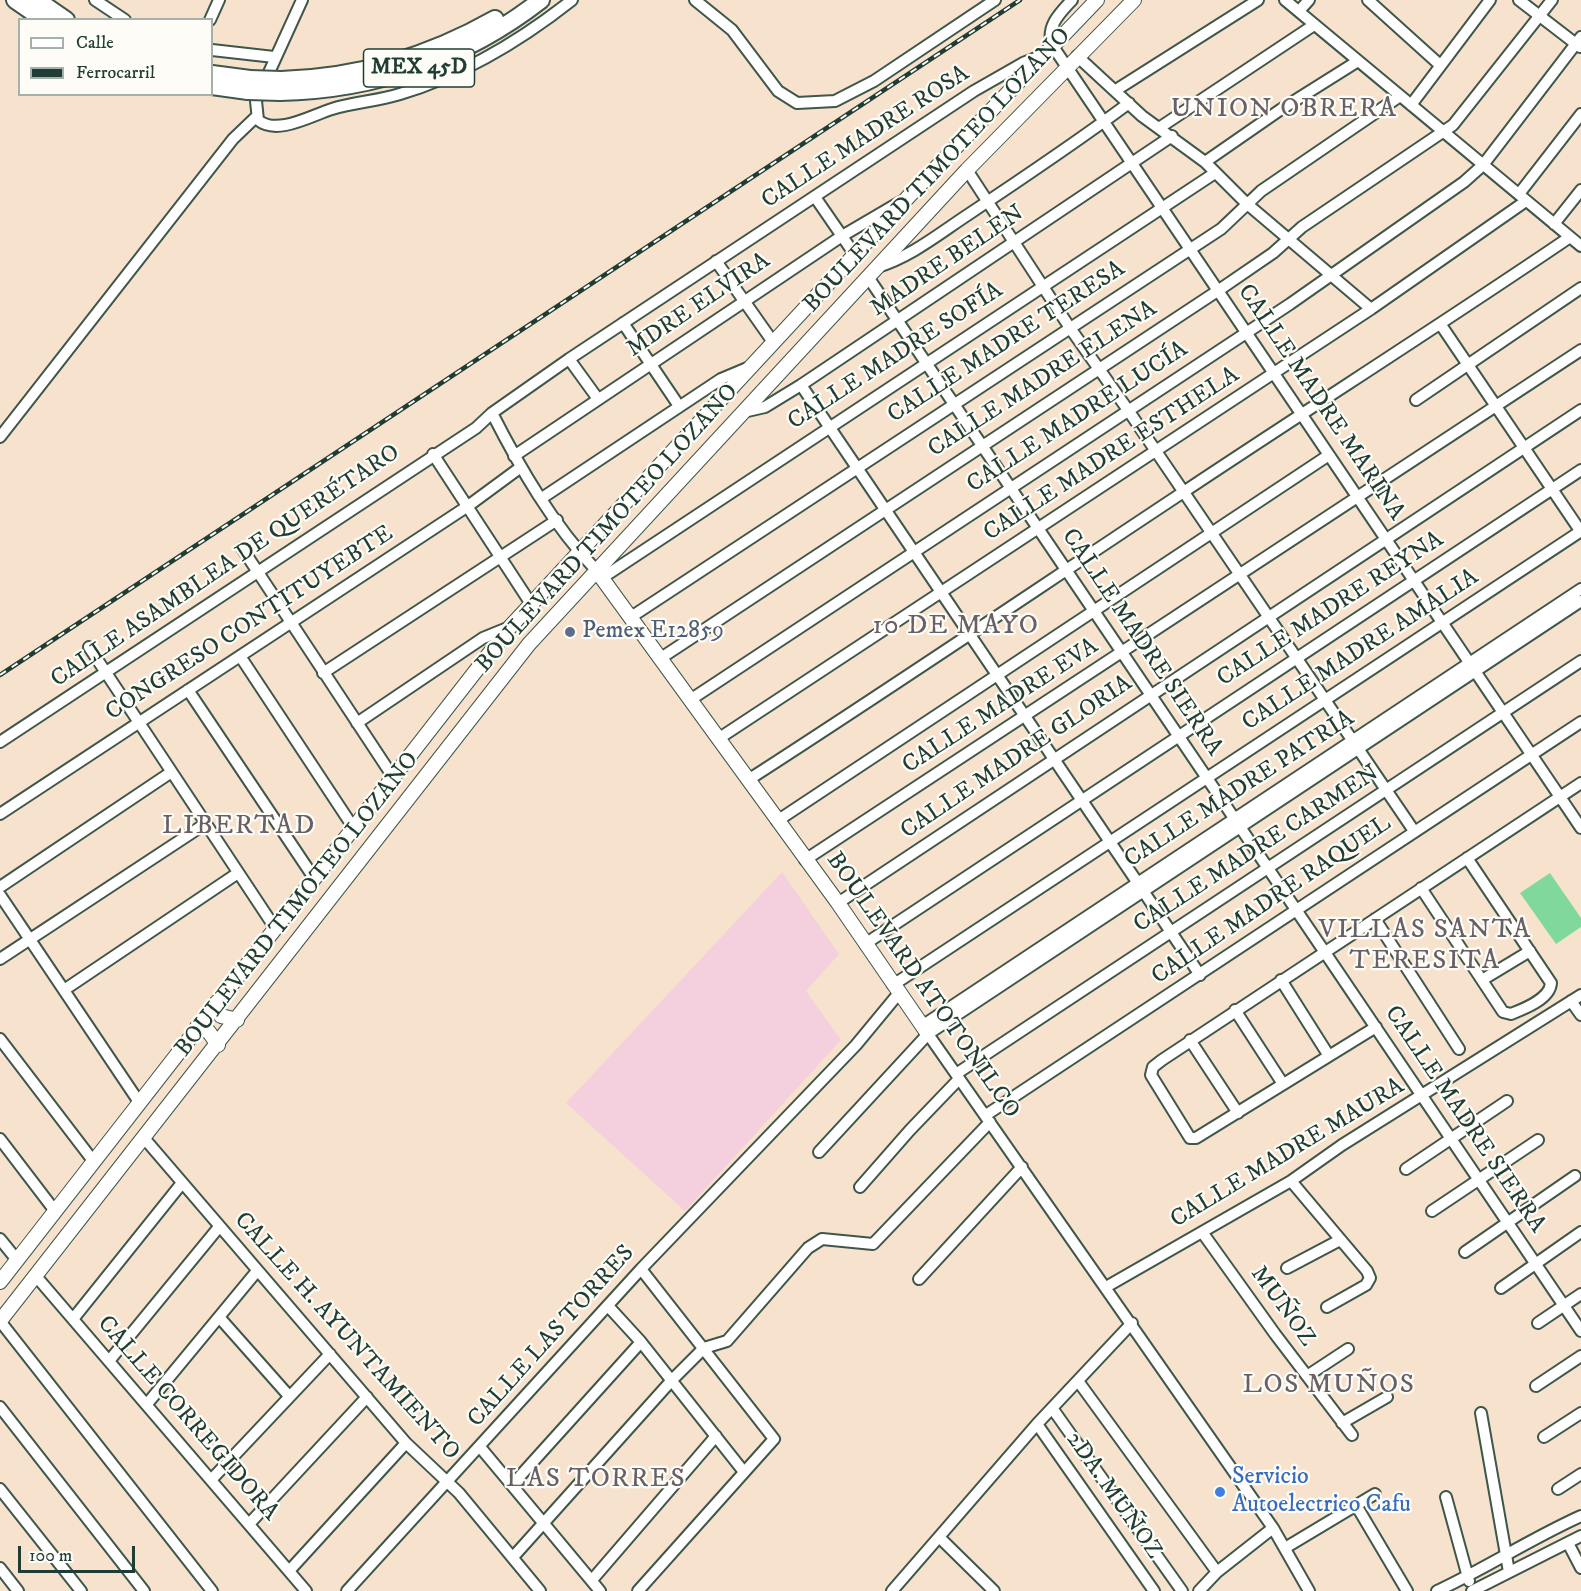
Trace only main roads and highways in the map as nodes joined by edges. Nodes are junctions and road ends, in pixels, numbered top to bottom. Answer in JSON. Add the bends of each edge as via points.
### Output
{"nodes":[{"id":1,"x":15,"y":0,"type":"edge"},
{"id":2,"x":37,"y":0,"type":"edge"},
{"id":3,"x":523,"y":0,"type":"edge"},
{"id":4,"x":541,"y":0,"type":"edge"},
{"id":5,"x":1098,"y":0,"type":"edge"},
{"id":6,"x":1134,"y":0,"type":"edge"},
{"id":7,"x":41,"y":18,"type":"edge"},
{"id":8,"x":63,"y":18,"type":"edge"},
{"id":9,"x":213,"y":74,"type":"edge"},
{"id":10,"x":249,"y":85,"type":"junction"},
{"id":11,"x":213,"y":86,"type":"edge"},
{"id":12,"x":281,"y":86,"type":"junction"},
{"id":13,"x":804,"y":310,"type":"junction"},
{"id":14,"x":825,"y":324,"type":"junction"},
{"id":15,"x":786,"y":330,"type":"junction"},
{"id":16,"x":803,"y":347,"type":"junction"},
{"id":17,"x":599,"y":574,"type":"junction"},
{"id":18,"x":217,"y":1002,"type":"junction"},
{"id":19,"x":237,"y":1020,"type":"junction"},
{"id":20,"x":197,"y":1028,"type":"junction"},
{"id":21,"x":925,"y":1030,"type":"road end"},
{"id":22,"x":218,"y":1045,"type":"junction"},
{"id":23,"x":0,"y":1282,"type":"edge"},
{"id":24,"x":0,"y":1321,"type":"edge"}],
"edges":[{"from":1,"to":7,"type":"highway"},
{"from":2,"to":8,"type":"highway"},
{"from":3,"to":12,"type":"highway","number":"MEX 45D","via":[[464,36],[403,61]]},
{"from":4,"to":12,"type":"highway","number":"MEX 45D","via":[[468,47],[407,72],[339,88]]},
{"from":5,"to":13,"type":"main road","name":"BOULEVARD TIMOTEO LOZANO"},
{"from":6,"to":14,"type":"main road","name":"BOULEVARD TIMOTEO LOZANO","via":[[967,170]]},
{"from":9,"to":10,"type":"highway","number":"MEX 45D"},
{"from":10,"to":11,"type":"highway","number":"MEX 45D"},
{"from":10,"to":12,"type":"highway","number":"MEX 45D","bridge":true},
{"from":13,"to":14,"type":"main road","via":[[812,321]]},
{"from":13,"to":15,"type":"main road","name":"BOULEVARD TIMOTEO LOZANO"},
{"from":14,"to":16,"type":"main road","name":"BOULEVARD TIMOTEO LOZANO"},
{"from":15,"to":16,"type":"main road","via":[[795,334]]},
{"from":15,"to":18,"type":"main road","name":"BOULEVARD TIMOTEO LOZANO","via":[[510,627]]},
{"from":16,"to":17,"type":"main road","name":"BOULEVARD TIMOTEO LOZANO"},
{"from":17,"to":19,"type":"main road","name":"BOULEVARD TIMOTEO LOZANO","via":[[530,644]]},
{"from":17,"to":21,"type":"main road","name":"BOULEVARD ATOTONILCO","via":[[838,903]]},
{"from":18,"to":19,"type":"main road","via":[[221,1016]]},
{"from":18,"to":20,"type":"main road","name":"BOULEVARD TIMOTEO LOZANO"},
{"from":19,"to":22,"type":"main road","name":"BOULEVARD TIMOTEO LOZANO"},
{"from":20,"to":22,"type":"main road","via":[[209,1032]]},
{"from":20,"to":23,"type":"main road","name":"BOULEVARD TIMOTEO LOZANO"},
{"from":22,"to":24,"type":"main road","name":"BOULEVARD TIMOTEO LOZANO"}]}
